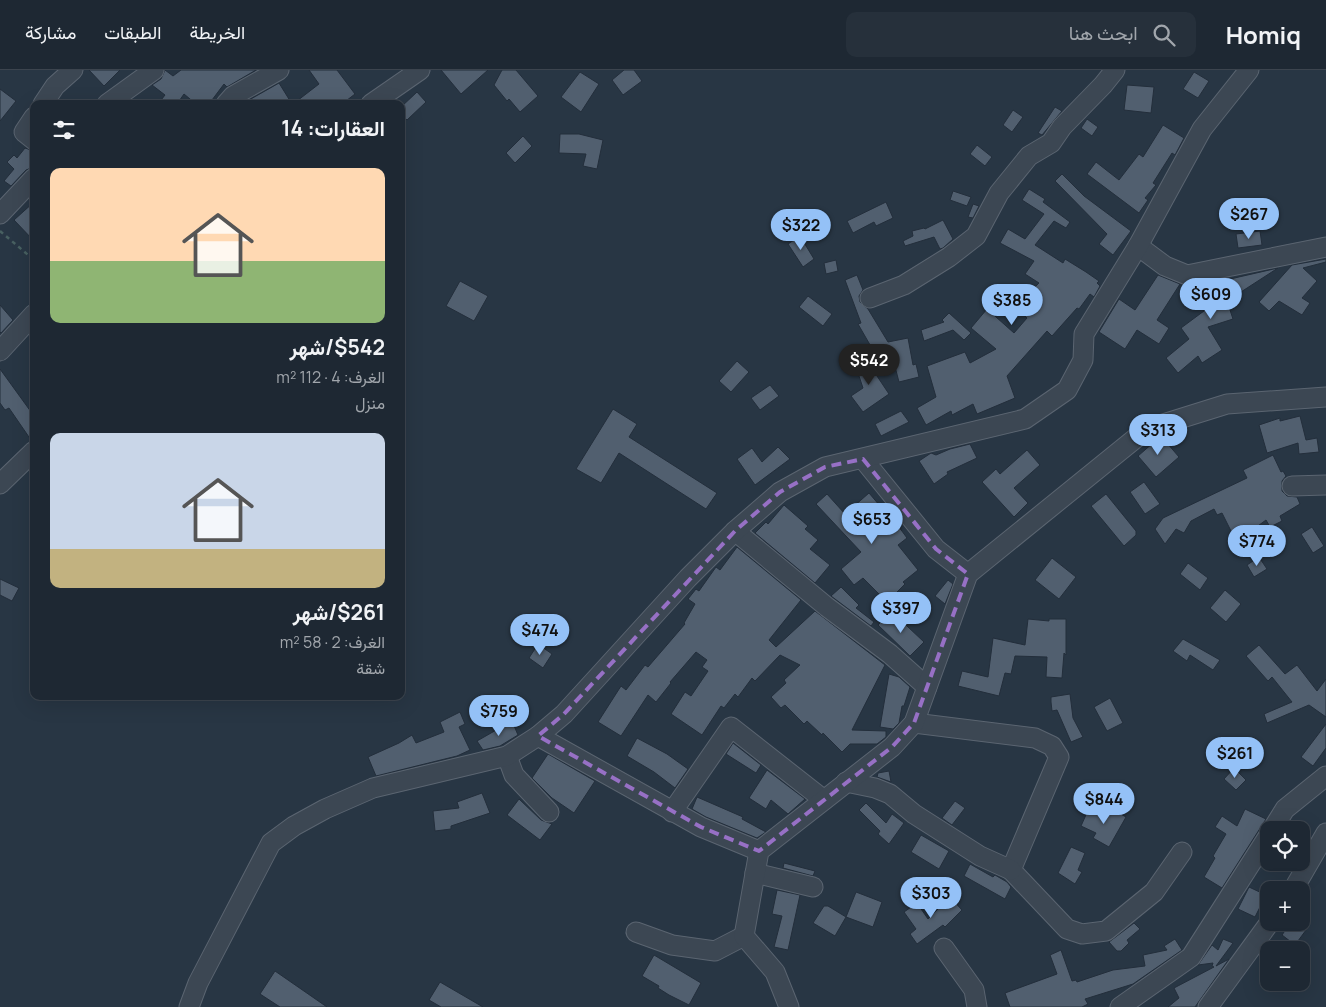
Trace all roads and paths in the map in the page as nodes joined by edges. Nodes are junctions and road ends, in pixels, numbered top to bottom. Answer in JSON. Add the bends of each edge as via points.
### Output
{"nodes":[{"id":1,"x":73,"y":70,"type":"edge"},
{"id":2,"x":154,"y":70,"type":"edge"},
{"id":3,"x":279,"y":70,"type":"edge"},
{"id":4,"x":420,"y":70,"type":"edge"},
{"id":5,"x":1115,"y":70,"type":"edge"},
{"id":6,"x":1250,"y":70,"type":"edge"},
{"id":7,"x":46,"y":100,"type":"edge"},
{"id":8,"x":113,"y":100,"type":"edge"},
{"id":9,"x":230,"y":100,"type":"edge"},
{"id":10,"x":377,"y":100,"type":"edge"},
{"id":11,"x":30,"y":123,"type":"edge"},
{"id":12,"x":30,"y":137,"type":"edge"},
{"id":13,"x":30,"y":182,"type":"edge"},
{"id":14,"x":0,"y":214,"type":"edge"},
{"id":15,"x":0,"y":231,"type":"edge"},
{"id":16,"x":1138,"y":246,"type":"junction"},
{"id":17,"x":1326,"y":247,"type":"edge"},
{"id":18,"x":30,"y":257,"type":"edge"},
{"id":19,"x":870,"y":298,"type":"dead end"},
{"id":20,"x":30,"y":318,"type":"edge"},
{"id":21,"x":0,"y":351,"type":"edge"},
{"id":22,"x":1326,"y":397,"type":"edge"},
{"id":23,"x":30,"y":455,"type":"edge"},
{"id":24,"x":864,"y":459,"type":"junction"},
{"id":25,"x":0,"y":484,"type":"edge"},
{"id":26,"x":1326,"y":485,"type":"edge"},
{"id":27,"x":1292,"y":486,"type":"dead end"},
{"id":28,"x":735,"y":531,"type":"junction"},
{"id":29,"x":968,"y":574,"type":"junction"},
{"id":30,"x":927,"y":687,"type":"junction"},
{"id":31,"x":914,"y":723,"type":"junction"},
{"id":32,"x":538,"y":736,"type":"junction"},
{"id":33,"x":507,"y":756,"type":"junction"},
{"id":34,"x":1326,"y":776,"type":"edge"},
{"id":35,"x":846,"y":782,"type":"junction"},
{"id":36,"x":824,"y":800,"type":"junction"},
{"id":37,"x":549,"y":812,"type":"dead end"},
{"id":38,"x":672,"y":812,"type":"junction"},
{"id":39,"x":1277,"y":821,"type":"edge"},
{"id":40,"x":1326,"y":833,"type":"edge"},
{"id":41,"x":1260,"y":849,"type":"edge"},
{"id":42,"x":759,"y":851,"type":"junction"},
{"id":43,"x":1182,"y":852,"type":"dead end"},
{"id":44,"x":1011,"y":870,"type":"junction"},
{"id":45,"x":755,"y":874,"type":"junction"},
{"id":46,"x":1299,"y":881,"type":"edge"},
{"id":47,"x":813,"y":887,"type":"dead end"},
{"id":48,"x":1263,"y":931,"type":"edge"},
{"id":49,"x":636,"y":932,"type":"dead end"},
{"id":50,"x":744,"y":936,"type":"junction"},
{"id":51,"x":944,"y":948,"type":"dead end"},
{"id":52,"x":189,"y":1007,"type":"edge"},
{"id":53,"x":789,"y":1007,"type":"edge"},
{"id":54,"x":978,"y":1007,"type":"edge"},
{"id":55,"x":1120,"y":1007,"type":"edge"},
{"id":56,"x":1208,"y":1007,"type":"edge"}],
"edges":[{"from":1,"to":7,"type":"street","via":[[55,86]]},
{"from":2,"to":8,"type":"street"},
{"from":3,"to":9,"type":"street"},
{"from":4,"to":10,"type":"street"},
{"from":5,"to":19,"type":"street","via":[[1051,143],[1029,156],[999,193],[976,236],[904,285]]},
{"from":6,"to":16,"type":"street","via":[[1202,129]]},
{"from":11,"to":12,"type":"street","via":[[24,132]]},
{"from":13,"to":14,"type":"street"},
{"from":15,"to":18,"type":"path"},
{"from":16,"to":17,"type":"street","via":[[1165,266],[1188,275]]},
{"from":16,"to":24,"type":"street","via":[[1084,334],[1083,360],[1067,390],[1025,419]]},
{"from":20,"to":21,"type":"street"},
{"from":22,"to":29,"type":"street","via":[[1227,404],[1147,429]]},
{"from":23,"to":25,"type":"street"},
{"from":24,"to":28,"type":"street","via":[[825,467],[780,492]]},
{"from":24,"to":29,"type":"street","via":[[936,549]]},
{"from":26,"to":27,"type":"street"},
{"from":28,"to":30,"type":"street"},
{"from":28,"to":32,"type":"street","via":[[564,714]]},
{"from":29,"to":30,"type":"street"},
{"from":30,"to":31,"type":"street"},
{"from":31,"to":35,"type":"street","via":[[892,747]]},
{"from":31,"to":44,"type":"street","via":[[1035,738],[1052,746],[1059,757]]},
{"from":32,"to":33,"type":"street"},
{"from":32,"to":38,"type":"street"},
{"from":33,"to":37,"type":"street","via":[[514,775]]},
{"from":33,"to":52,"type":"street","via":[[373,788],[325,809],[271,843],[198,983]]},
{"from":34,"to":39,"type":"street","via":[[1284,809]]},
{"from":35,"to":36,"type":"street"},
{"from":35,"to":44,"type":"street","via":[[890,794],[914,814],[980,856]]},
{"from":36,"to":38,"type":"street","via":[[732,727]]},
{"from":36,"to":42,"type":"street"},
{"from":38,"to":42,"type":"street","via":[[701,828]]},
{"from":40,"to":46,"type":"street"},
{"from":41,"to":55,"type":"street","via":[[1191,957]]},
{"from":42,"to":45,"type":"street"},
{"from":43,"to":44,"type":"street","via":[[1154,892],[1106,931],[1082,934],[1068,929]]},
{"from":45,"to":47,"type":"street"},
{"from":45,"to":50,"type":"street"},
{"from":48,"to":56,"type":"street"},
{"from":49,"to":50,"type":"street","via":[[672,945],[715,951]]},
{"from":50,"to":53,"type":"street","via":[[775,972]]},
{"from":51,"to":54,"type":"street","via":[[974,990]]}]}
